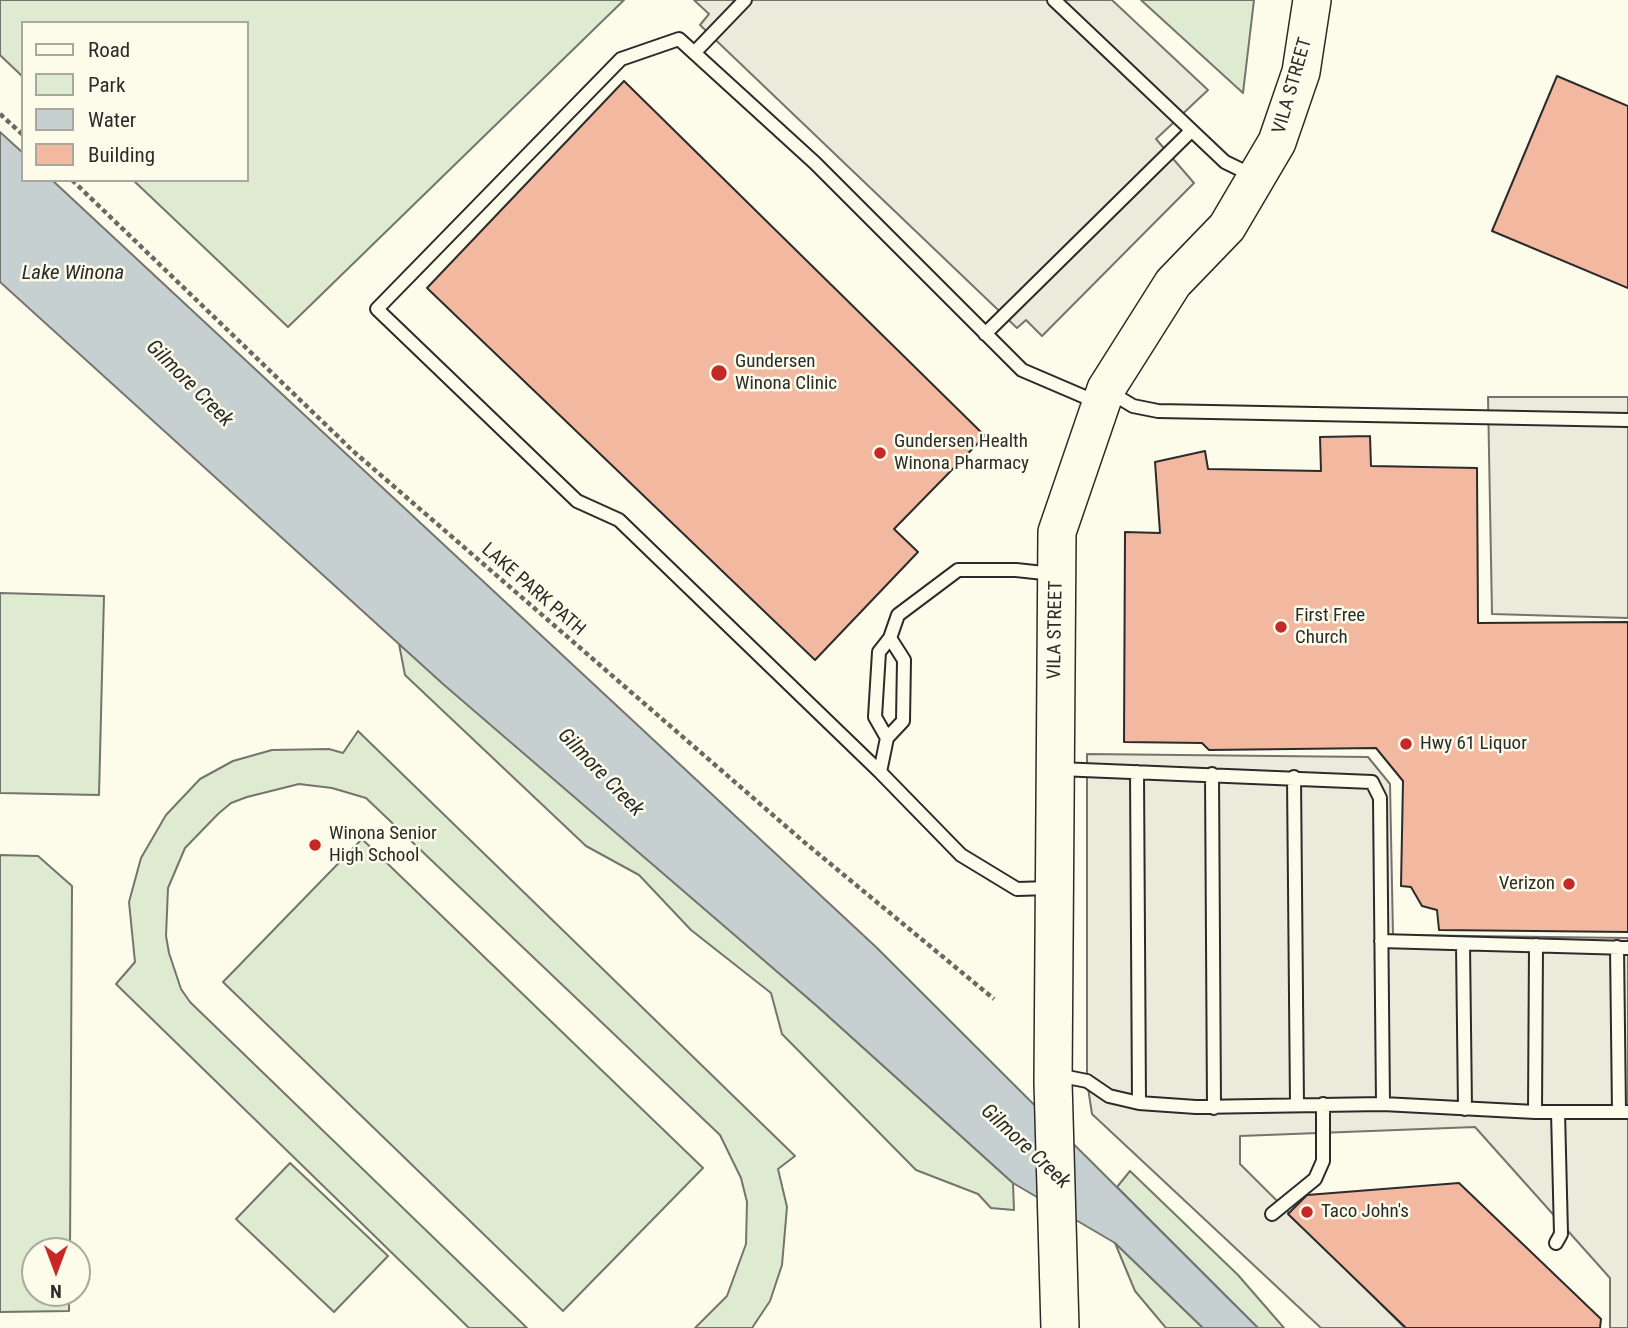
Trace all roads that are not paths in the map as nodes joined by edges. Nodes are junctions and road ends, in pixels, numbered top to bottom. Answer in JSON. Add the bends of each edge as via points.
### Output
{"nodes":[{"id":1,"x":745,"y":0,"type":"edge"},
{"id":2,"x":1054,"y":0,"type":"edge"},
{"id":3,"x":1312,"y":0,"type":"edge"},
{"id":4,"x":694,"y":53,"type":"junction"},
{"id":5,"x":1191,"y":131,"type":"junction"},
{"id":6,"x":1258,"y":178,"type":"junction"},
{"id":7,"x":985,"y":334,"type":"junction"},
{"id":8,"x":1102,"y":396,"type":"junction"},
{"id":9,"x":1628,"y":420,"type":"edge"},
{"id":10,"x":1057,"y":574,"type":"junction"},
{"id":11,"x":890,"y":638,"type":"junction"},
{"id":12,"x":887,"y":738,"type":"junction"},
{"id":13,"x":1055,"y":769,"type":"junction"},
{"id":14,"x":880,"y":772,"type":"junction"},
{"id":15,"x":1137,"y":772,"type":"junction"},
{"id":16,"x":1212,"y":774,"type":"junction"},
{"id":17,"x":1294,"y":777,"type":"junction"},
{"id":18,"x":1056,"y":887,"type":"junction"},
{"id":19,"x":1381,"y":941,"type":"junction"},
{"id":20,"x":1463,"y":944,"type":"junction"},
{"id":21,"x":1536,"y":945,"type":"junction"},
{"id":22,"x":1622,"y":948,"type":"edge"},
{"id":23,"x":1053,"y":1079,"type":"junction"},
{"id":24,"x":1139,"y":1103,"type":"junction"},
{"id":25,"x":1323,"y":1104,"type":"junction"},
{"id":26,"x":1383,"y":1104,"type":"junction"},
{"id":27,"x":1297,"y":1105,"type":"junction"},
{"id":28,"x":1214,"y":1108,"type":"junction"},
{"id":29,"x":1465,"y":1109,"type":"junction"},
{"id":30,"x":1535,"y":1112,"type":"junction"},
{"id":31,"x":1558,"y":1112,"type":"junction"},
{"id":32,"x":1623,"y":1112,"type":"edge"},
{"id":33,"x":1272,"y":1214,"type":"dead end"},
{"id":34,"x":1556,"y":1243,"type":"dead end"},
{"id":35,"x":1060,"y":1328,"type":"edge"}],
"edges":[{"from":1,"to":4,"type":"lane"},
{"from":2,"to":5,"type":"lane"},
{"from":3,"to":6,"type":"street","name":"VILA STREET","via":[[1295,93]]},
{"from":4,"to":7,"type":"lane","via":[[815,163]]},
{"from":4,"to":14,"type":"lane","via":[[679,39],[621,59],[377,309],[577,501],[619,520]]},
{"from":5,"to":6,"type":"lane","via":[[1225,162]]},
{"from":5,"to":7,"type":"lane"},
{"from":6,"to":8,"type":"street","name":"VILA STREET","via":[[1227,227],[1173,283]]},
{"from":7,"to":8,"type":"lane","via":[[1022,370]]},
{"from":8,"to":9,"type":"lane","via":[[1158,411]]},
{"from":8,"to":10,"type":"street","name":"VILA STREET","via":[[1057,532]]},
{"from":10,"to":11,"type":"lane","via":[[958,570],[898,615]]},
{"from":10,"to":13,"type":"street","name":"VILA STREET"},
{"from":11,"to":12,"type":"lane","via":[[879,652],[875,717]]},
{"from":11,"to":12,"type":"lane","via":[[904,660],[904,722]]},
{"from":12,"to":14,"type":"lane"},
{"from":13,"to":15,"type":"lane"},
{"from":13,"to":18,"type":"street","name":"VILA STREET"},
{"from":14,"to":18,"type":"lane","via":[[961,855],[1017,889]]},
{"from":15,"to":16,"type":"lane"},
{"from":15,"to":24,"type":"lane"},
{"from":16,"to":17,"type":"lane"},
{"from":16,"to":28,"type":"lane"},
{"from":17,"to":19,"type":"lane","via":[[1363,779],[1377,788]]},
{"from":17,"to":27,"type":"lane"},
{"from":18,"to":23,"type":"street","name":"VILA STREET"},
{"from":19,"to":20,"type":"lane"},
{"from":19,"to":26,"type":"lane"},
{"from":20,"to":21,"type":"lane"},
{"from":20,"to":29,"type":"lane"},
{"from":21,"to":22,"type":"lane"},
{"from":21,"to":30,"type":"lane"},
{"from":22,"to":32,"type":"lane"},
{"from":23,"to":24,"type":"lane","via":[[1087,1081],[1109,1096]]},
{"from":23,"to":35,"type":"street","name":"VILA STREET"},
{"from":24,"to":28,"type":"lane"},
{"from":25,"to":26,"type":"lane"},
{"from":25,"to":27,"type":"lane"},
{"from":25,"to":33,"type":"lane","via":[[1323,1161],[1315,1179]]},
{"from":26,"to":29,"type":"lane"},
{"from":27,"to":28,"type":"lane"},
{"from":29,"to":30,"type":"lane"},
{"from":30,"to":31,"type":"lane"},
{"from":31,"to":32,"type":"lane"},
{"from":31,"to":34,"type":"lane","via":[[1561,1234]]}]}
